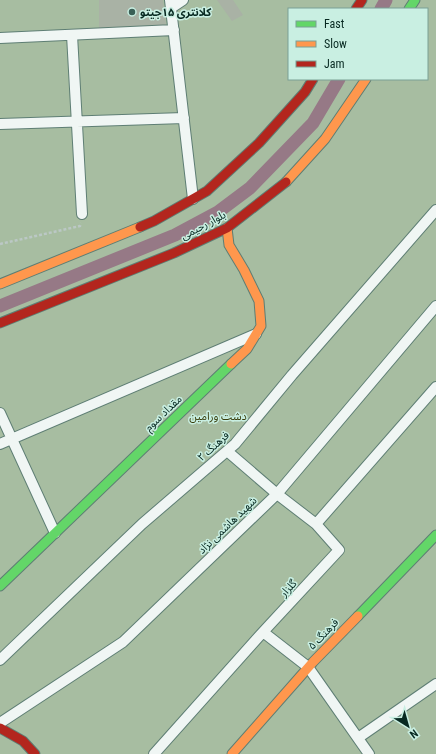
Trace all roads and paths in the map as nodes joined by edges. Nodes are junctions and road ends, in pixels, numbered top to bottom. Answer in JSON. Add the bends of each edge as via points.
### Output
{"nodes":[{"id":1,"x":183,"y":0,"type":"edge"},
{"id":2,"x":171,"y":4,"type":"edge"},
{"id":3,"x":174,"y":30,"type":"junction"},
{"id":4,"x":72,"y":35,"type":"junction"},
{"id":5,"x":0,"y":38,"type":"edge"},
{"id":6,"x":312,"y":80,"type":"edge"},
{"id":7,"x":365,"y":80,"type":"edge"},
{"id":8,"x":184,"y":118,"type":"junction"},
{"id":9,"x":76,"y":121,"type":"junction"},
{"id":10,"x":0,"y":124,"type":"edge"},
{"id":11,"x":193,"y":199,"type":"junction"},
{"id":12,"x":436,"y":210,"type":"edge"},
{"id":13,"x":82,"y":214,"type":"joint"},
{"id":14,"x":227,"y":228,"type":"junction"},
{"id":15,"x":0,"y":244,"type":"edge"},
{"id":16,"x":0,"y":284,"type":"edge"},
{"id":17,"x":436,"y":306,"type":"edge"},
{"id":18,"x":0,"y":323,"type":"edge"},
{"id":19,"x":256,"y":334,"type":"junction"},
{"id":20,"x":436,"y":387,"type":"edge"},
{"id":21,"x":0,"y":413,"type":"edge"},
{"id":22,"x":11,"y":440,"type":"junction"},
{"id":23,"x":0,"y":444,"type":"edge"},
{"id":24,"x":227,"y":451,"type":"junction"},
{"id":25,"x":277,"y":494,"type":"junction"},
{"id":26,"x":316,"y":524,"type":"junction"},
{"id":27,"x":55,"y":533,"type":"junction"},
{"id":28,"x":436,"y":535,"type":"edge"},
{"id":29,"x":0,"y":586,"type":"edge"},
{"id":30,"x":263,"y":632,"type":"junction"},
{"id":31,"x":0,"y":660,"type":"edge"},
{"id":32,"x":308,"y":667,"type":"junction"},
{"id":33,"x":436,"y":684,"type":"edge"},
{"id":34,"x":0,"y":723,"type":"edge"},
{"id":35,"x":0,"y":728,"type":"edge"},
{"id":36,"x":358,"y":738,"type":"junction"},
{"id":37,"x":35,"y":754,"type":"edge"},
{"id":38,"x":154,"y":754,"type":"edge"},
{"id":39,"x":232,"y":754,"type":"edge"},
{"id":40,"x":369,"y":754,"type":"edge"}],
"edges":[{"from":1,"to":2,"type":"street"},
{"from":2,"to":3,"type":"street"},
{"from":3,"to":4,"type":"street"},
{"from":3,"to":8,"type":"street"},
{"from":4,"to":5,"type":"street"},
{"from":4,"to":9,"type":"street"},
{"from":6,"to":11,"type":"main road","via":[[305,92],[259,143],[207,191]]},
{"from":7,"to":14,"type":"main road","name":"بلوار رحیمی","via":[[325,139],[288,180]]},
{"from":8,"to":9,"type":"street"},
{"from":8,"to":11,"type":"street"},
{"from":9,"to":10,"type":"street"},
{"from":9,"to":13,"type":"street"},
{"from":11,"to":16,"type":"main road","via":[[154,221]]},
{"from":12,"to":24,"type":"street","name":"فرهنگ ۲"},
{"from":13,"to":15,"type":"path","via":[[80,226]]},
{"from":14,"to":18,"type":"main road","name":"بلوار رحیمی","via":[[174,253]]},
{"from":14,"to":19,"type":"main road","name":"مقداد سوم","via":[[229,245],[259,301],[261,326]]},
{"from":17,"to":25,"type":"street","name":"شهید هاشمی نژاد"},
{"from":19,"to":22,"type":"street"},
{"from":19,"to":27,"type":"main road","name":"مقداد سوم","via":[[247,349]]},
{"from":20,"to":26,"type":"street"},
{"from":21,"to":22,"type":"street"},
{"from":22,"to":23,"type":"street"},
{"from":22,"to":27,"type":"street"},
{"from":24,"to":25,"type":"street","name":"گلزار"},
{"from":24,"to":31,"type":"street","name":"فرهنگ ۲","via":[[142,524]]},
{"from":25,"to":26,"type":"street","name":"گلزار"},
{"from":25,"to":34,"type":"street","name":"شهید هاشمی نژاد","via":[[123,642]]},
{"from":26,"to":30,"type":"street","name":"گلزار","via":[[339,550]]},
{"from":27,"to":29,"type":"main road","name":"مقداد سوم"},
{"from":28,"to":32,"type":"main road","name":"فرهنگ ۵"},
{"from":30,"to":32,"type":"street"},
{"from":30,"to":38,"type":"street","name":"گلزار"},
{"from":32,"to":36,"type":"street"},
{"from":32,"to":39,"type":"main road","name":"فرهنگ ۵"},
{"from":33,"to":36,"type":"street"},
{"from":35,"to":37,"type":"main road","via":[[23,741]]},
{"from":36,"to":40,"type":"street"}]}
